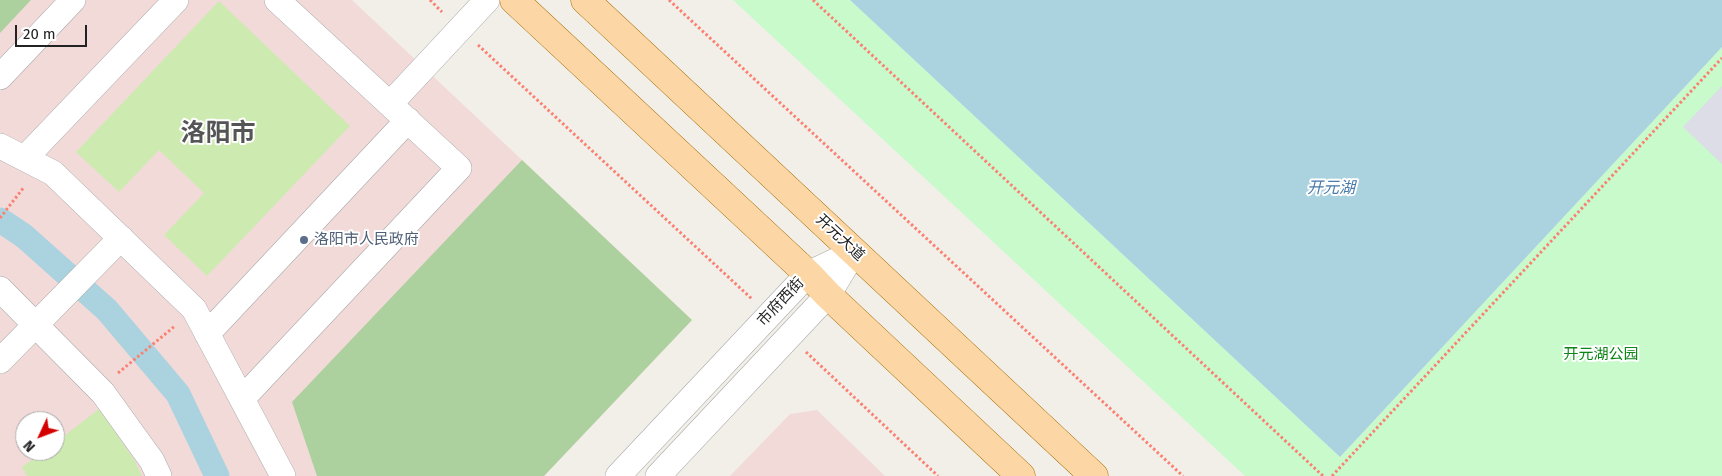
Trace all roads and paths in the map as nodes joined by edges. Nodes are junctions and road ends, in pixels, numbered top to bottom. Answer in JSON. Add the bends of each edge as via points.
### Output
{"nodes":[{"id":1,"x":72,"y":0,"type":"edge"},
{"id":2,"x":176,"y":0,"type":"edge"},
{"id":3,"x":277,"y":0,"type":"edge"},
{"id":4,"x":430,"y":0,"type":"edge"},
{"id":5,"x":487,"y":0,"type":"edge"},
{"id":6,"x":514,"y":0,"type":"edge"},
{"id":7,"x":585,"y":0,"type":"edge"},
{"id":8,"x":669,"y":0,"type":"edge"},
{"id":9,"x":813,"y":0,"type":"edge"},
{"id":10,"x":460,"y":28,"type":"junction"},
{"id":11,"x":1722,"y":58,"type":"edge"},
{"id":12,"x":0,"y":77,"type":"edge"},
{"id":13,"x":390,"y":104,"type":"junction"},
{"id":14,"x":408,"y":120,"type":"junction"},
{"id":15,"x":0,"y":146,"type":"edge"},
{"id":16,"x":25,"y":158,"type":"junction"},
{"id":17,"x":26,"y":184,"type":"dead end"},
{"id":18,"x":0,"y":218,"type":"edge"},
{"id":19,"x":117,"y":242,"type":"junction"},
{"id":20,"x":854,"y":252,"type":"junction"},
{"id":21,"x":808,"y":274,"type":"junction"},
{"id":22,"x":0,"y":289,"type":"edge"},
{"id":23,"x":828,"y":295,"type":"junction"},
{"id":24,"x":769,"y":315,"type":"junction"},
{"id":25,"x":38,"y":323,"type":"junction"},
{"id":26,"x":176,"y":324,"type":"dead end"},
{"id":27,"x":208,"y":334,"type":"junction"},
{"id":28,"x":789,"y":336,"type":"junction"},
{"id":29,"x":0,"y":361,"type":"edge"},
{"id":30,"x":117,"y":373,"type":"dead end"},
{"id":31,"x":242,"y":399,"type":"junction"},
{"id":32,"x":159,"y":476,"type":"edge"},
{"id":33,"x":283,"y":476,"type":"edge"},
{"id":34,"x":618,"y":476,"type":"edge"},
{"id":35,"x":658,"y":476,"type":"edge"},
{"id":36,"x":938,"y":476,"type":"edge"},
{"id":37,"x":1021,"y":476,"type":"edge"},
{"id":38,"x":1094,"y":476,"type":"edge"},
{"id":39,"x":1183,"y":476,"type":"edge"},
{"id":40,"x":1323,"y":476,"type":"edge"},
{"id":41,"x":1332,"y":476,"type":"edge"}],
"edges":[{"from":1,"to":12,"type":"street"},
{"from":2,"to":16,"type":"street"},
{"from":3,"to":13,"type":"street"},
{"from":4,"to":10,"type":"path"},
{"from":5,"to":10,"type":"street"},
{"from":6,"to":21,"type":"main road"},
{"from":7,"to":20,"type":"main road","name":"开元大道"},
{"from":8,"to":39,"type":"path"},
{"from":9,"to":40,"type":"path"},
{"from":10,"to":13,"type":"street"},
{"from":10,"to":24,"type":"path"},
{"from":11,"to":41,"type":"path"},
{"from":13,"to":14,"type":"street"},
{"from":14,"to":27,"type":"street"},
{"from":14,"to":31,"type":"street","via":[[459,168]]},
{"from":15,"to":16,"type":"street"},
{"from":16,"to":19,"type":"street","via":[[53,172]]},
{"from":17,"to":18,"type":"path"},
{"from":19,"to":25,"type":"street"},
{"from":19,"to":27,"type":"street","via":[[194,310]]},
{"from":20,"to":21,"type":"street","name":"市府西街"},
{"from":20,"to":23,"type":"street","name":"市府西街"},
{"from":20,"to":38,"type":"main road","name":"开元大道"},
{"from":21,"to":23,"type":"main road"},
{"from":21,"to":24,"type":"street","name":"市府西街"},
{"from":22,"to":25,"type":"street"},
{"from":23,"to":28,"type":"street","name":"市府西街"},
{"from":23,"to":37,"type":"main road"},
{"from":24,"to":34,"type":"street","name":"市府西街"},
{"from":25,"to":29,"type":"street"},
{"from":25,"to":32,"type":"street","via":[[103,393],[152,461]]},
{"from":26,"to":30,"type":"path"},
{"from":27,"to":31,"type":"street"},
{"from":28,"to":35,"type":"street","name":"市府西街"},
{"from":28,"to":36,"type":"path"},
{"from":31,"to":33,"type":"street"}]}
